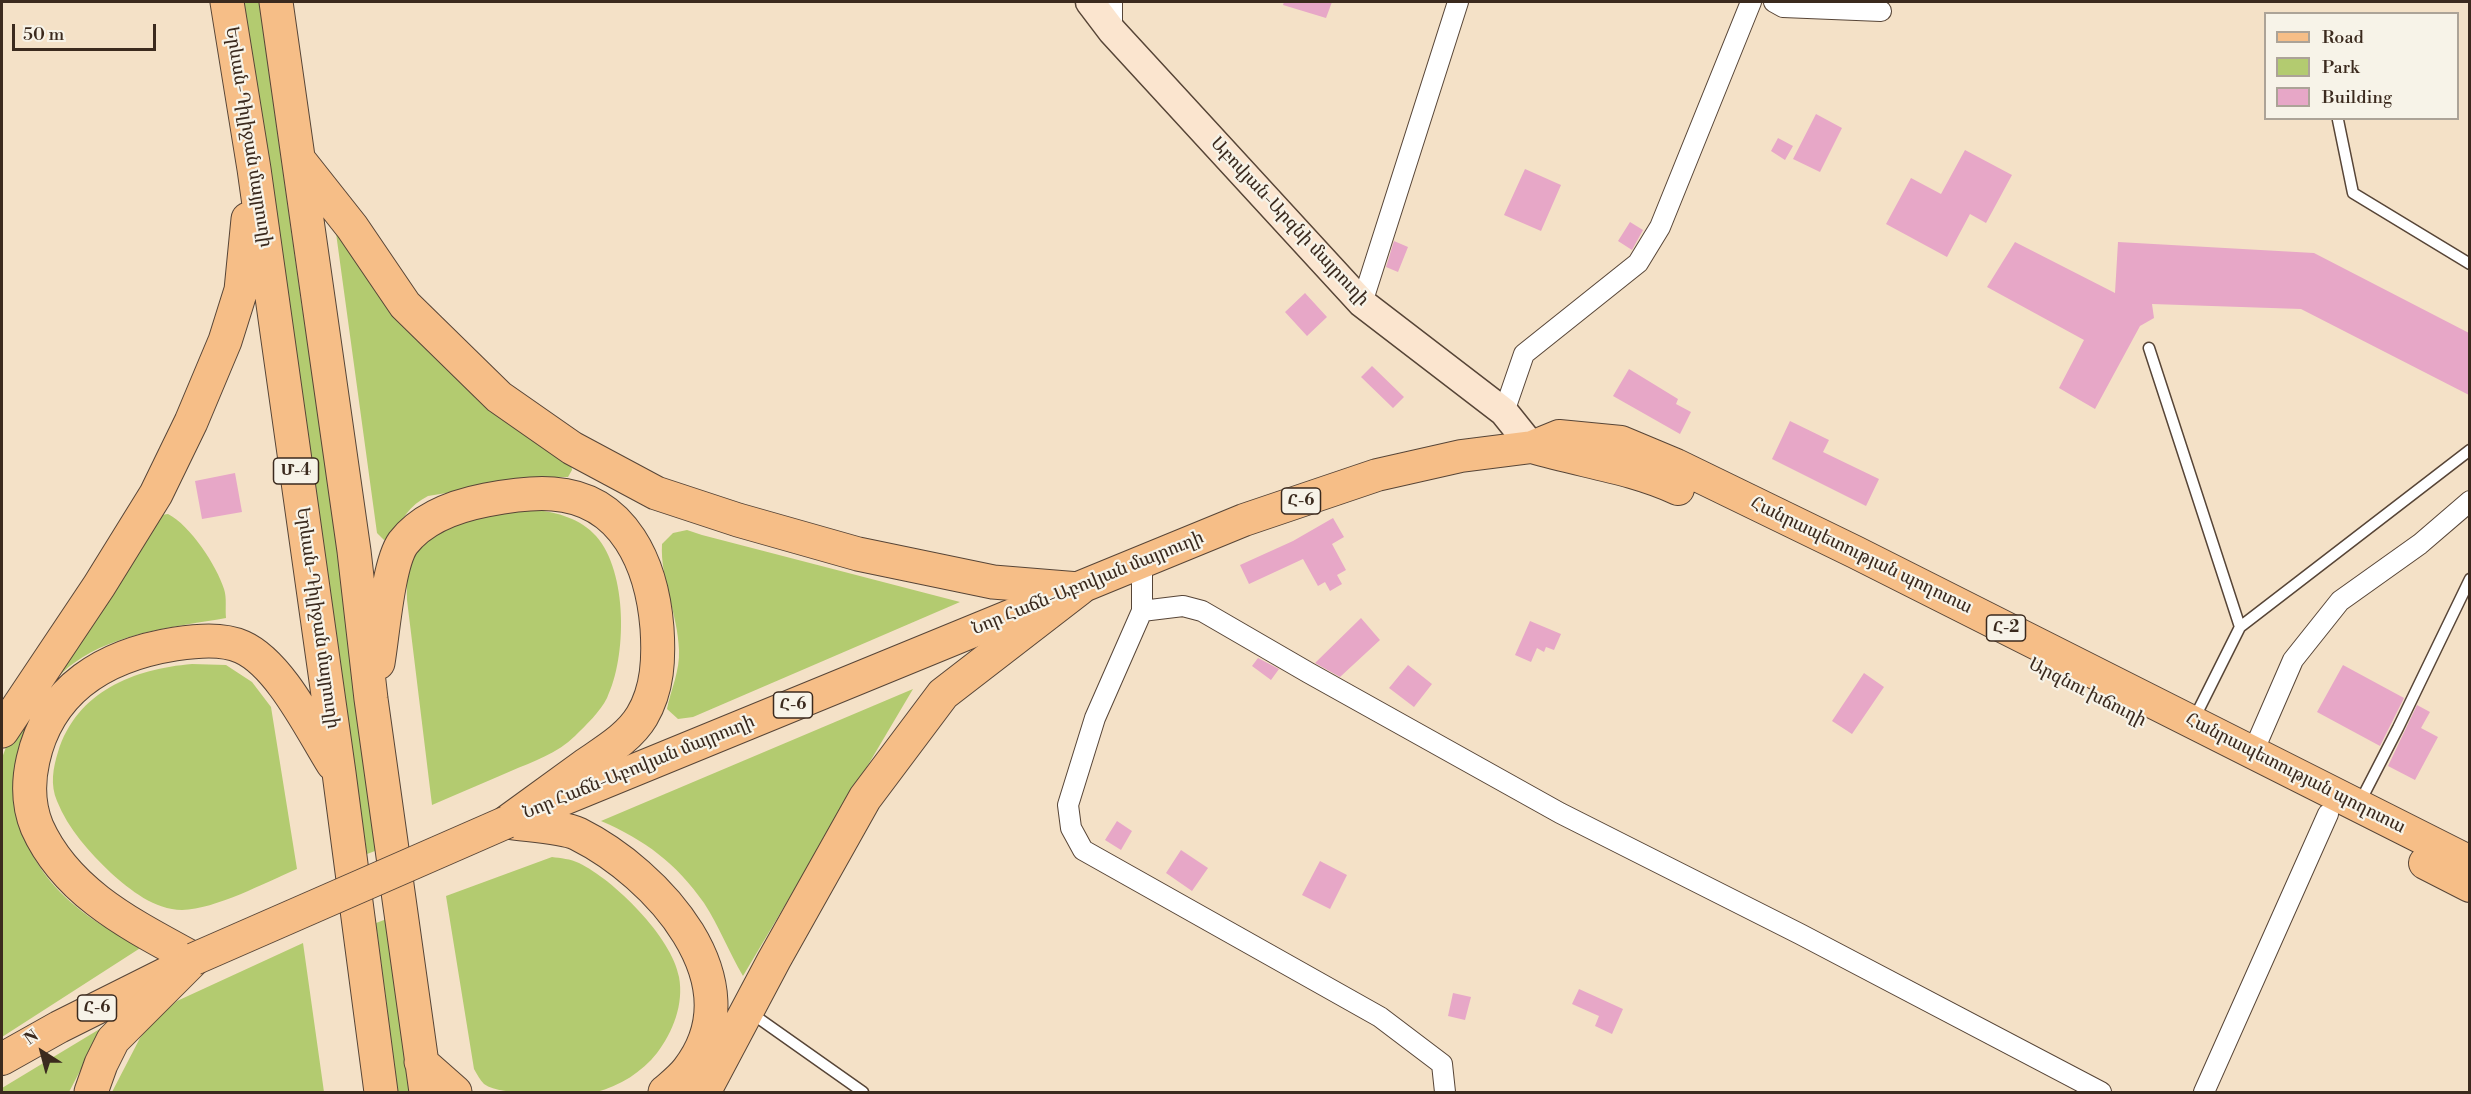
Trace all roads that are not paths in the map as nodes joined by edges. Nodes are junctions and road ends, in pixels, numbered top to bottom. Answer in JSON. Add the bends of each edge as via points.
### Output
{"nodes":[{"id":1,"x":227,"y":2,"type":"edge"},
{"id":2,"x":276,"y":2,"type":"edge"},
{"id":3,"x":1090,"y":2,"type":"edge"},
{"id":4,"x":1112,"y":2,"type":"edge"},
{"id":5,"x":1458,"y":2,"type":"edge"},
{"id":6,"x":1751,"y":2,"type":"edge"},
{"id":7,"x":1774,"y":2,"type":"edge"},
{"id":8,"x":1881,"y":11,"type":"dead end"},
{"id":9,"x":1112,"y":31,"type":"junction"},
{"id":10,"x":2338,"y":120,"type":"dead end"},
{"id":11,"x":297,"y":158,"type":"junction"},
{"id":12,"x":254,"y":169,"type":"junction"},
{"id":13,"x":2469,"y":264,"type":"edge"},
{"id":14,"x":1362,"y":303,"type":"junction"},
{"id":15,"x":2149,"y":348,"type":"dead end"},
{"id":16,"x":1504,"y":412,"type":"junction"},
{"id":17,"x":1532,"y":447,"type":"junction"},
{"id":18,"x":2469,"y":450,"type":"edge"},
{"id":19,"x":2469,"y":501,"type":"edge"},
{"id":20,"x":1142,"y":563,"type":"junction"},
{"id":21,"x":2469,"y":579,"type":"edge"},
{"id":22,"x":1079,"y":589,"type":"junction"},
{"id":23,"x":1142,"y":611,"type":"junction"},
{"id":24,"x":2240,"y":627,"type":"junction"},
{"id":25,"x":371,"y":699,"type":"junction"},
{"id":26,"x":2193,"y":722,"type":"junction"},
{"id":27,"x":2,"y":731,"type":"edge"},
{"id":28,"x":2253,"y":752,"type":"junction"},
{"id":29,"x":339,"y":773,"type":"junction"},
{"id":30,"x":2358,"y":805,"type":"junction"},
{"id":31,"x":2328,"y":814,"type":"junction"},
{"id":32,"x":507,"y":822,"type":"junction"},
{"id":33,"x":2469,"y":862,"type":"edge"},
{"id":34,"x":2469,"y":886,"type":"edge"},
{"id":35,"x":194,"y":959,"type":"junction"},
{"id":36,"x":748,"y":1011,"type":"junction"},
{"id":37,"x":2,"y":1059,"type":"edge"},
{"id":38,"x":423,"y":1077,"type":"edge"},
{"id":39,"x":91,"y":1092,"type":"edge"},
{"id":40,"x":381,"y":1092,"type":"edge"},
{"id":41,"x":455,"y":1092,"type":"edge"},
{"id":42,"x":665,"y":1092,"type":"edge"},
{"id":43,"x":704,"y":1092,"type":"edge"},
{"id":44,"x":863,"y":1092,"type":"edge"},
{"id":45,"x":1445,"y":1092,"type":"edge"},
{"id":46,"x":2101,"y":1092,"type":"edge"},
{"id":47,"x":2204,"y":1092,"type":"edge"}],
"edges":[{"from":1,"to":12,"type":"highway","name":"Երևան-Դիլիջան մայրուղի","number":"Մ-4"},
{"from":2,"to":11,"type":"highway","number":"Մ-4"},
{"from":3,"to":9,"type":"main road","name":"Աբովյան-Արզնի մայրուղի"},
{"from":4,"to":9,"type":"street"},
{"from":5,"to":14,"type":"street"},
{"from":6,"to":16,"type":"street","via":[[1660,228],[1638,262],[1524,354]]},
{"from":7,"to":8,"type":"street","via":[[1783,7]]},
{"from":9,"to":14,"type":"main road","name":"Աբովյան-Արզնի մայրուղի"},
{"from":10,"to":13,"type":"lane","via":[[2353,193]]},
{"from":11,"to":22,"type":"highway","via":[[352,227],[405,305],[499,397],[572,448],[656,494],[858,554],[993,582]]},
{"from":11,"to":25,"type":"highway","number":"Մ-4","via":[[354,551]]},
{"from":12,"to":27,"type":"highway","via":[[241,290],[225,341],[191,422],[156,494]]},
{"from":12,"to":29,"type":"highway","name":"Երևան-Դիլիջան մայրուղի","number":"Մ-4"},
{"from":14,"to":16,"type":"main road","name":"Աբովյան-Արզնի մայրուղի"},
{"from":15,"to":24,"type":"lane"},
{"from":16,"to":17,"type":"main road","name":"Աբովյան-Արզնի մայրուղի"},
{"from":17,"to":20,"type":"main road","name":"Նոր Հաճն-Աբովյան մայրուղի","number":"Հ-6","via":[[1461,456],[1377,475],[1244,520]]},
{"from":17,"to":26,"type":"main road","name":"Հանրապետության պողոտա","number":"Հ-2","via":[[1559,436],[1621,442],[1676,465]]},
{"from":17,"to":31,"type":"main road","name":"Արզնու խճուղի","number":"Հ-2","via":[[1654,478],[1835,564]]},
{"from":18,"to":24,"type":"lane"},
{"from":19,"to":28,"type":"street","via":[[2420,544],[2340,601],[2293,660]]},
{"from":20,"to":22,"type":"main road","name":"Նոր Հաճն-Աբովյան մայրուղի","number":"Հ-6"},
{"from":20,"to":23,"type":"street"},
{"from":21,"to":30,"type":"lane"},
{"from":22,"to":32,"type":"main road","name":"Նոր Հաճն-Աբովյան մայրուղի","number":"Հ-6"},
{"from":22,"to":36,"type":"highway","via":[[943,694],[864,798]]},
{"from":23,"to":45,"type":"street","via":[[1095,718],[1068,805],[1071,828],[1083,850],[1380,1017],[1442,1064]]},
{"from":23,"to":46,"type":"street","via":[[1183,606],[1202,610],[1560,813]]},
{"from":24,"to":26,"type":"lane"},
{"from":25,"to":32,"type":"highway","via":[[393,566],[402,545],[420,525],[464,505],[554,494],[579,499],[620,525],[635,545],[652,594],[658,655],[653,688],[642,717],[623,739]]},
{"from":25,"to":38,"type":"highway","number":"Մ-4"},
{"from":26,"to":28,"type":"main road","name":"Հանրապետության պողոտա","number":"Հ-2"},
{"from":28,"to":30,"type":"main road","name":"Հանրապետության պողոտա","number":"Հ-2"},
{"from":29,"to":35,"type":"highway","via":[[278,676],[258,657],[224,642],[165,646],[106,664],[75,685],[51,713],[37,745],[29,792],[37,826],[47,845],[97,902]]},
{"from":29,"to":40,"type":"highway","name":"Երևան-Դիլիջան մայրուղի","number":"Մ-4"},
{"from":30,"to":33,"type":"main road","name":"Հանրապետության պողոտա","number":"Հ-2"},
{"from":31,"to":34,"type":"main road","name":"Արզնու խճուղի","number":"Հ-2"},
{"from":31,"to":47,"type":"street"},
{"from":32,"to":35,"type":"main road","name":"Նոր Հաճն-Աբովյան մայրուղի","number":"Հ-6","bridge":true},
{"from":32,"to":42,"type":"highway","via":[[576,832],[648,882],[687,930],[710,983],[708,1026],[688,1070]]},
{"from":35,"to":37,"type":"main road","name":"Նոր Հաճն-Աբովյան մայրուղի","number":"Հ-6"},
{"from":35,"to":39,"type":"highway","via":[[113,1040]]},
{"from":36,"to":43,"type":"highway"},
{"from":36,"to":44,"type":"lane"},
{"from":38,"to":41,"type":"highway"}]}
